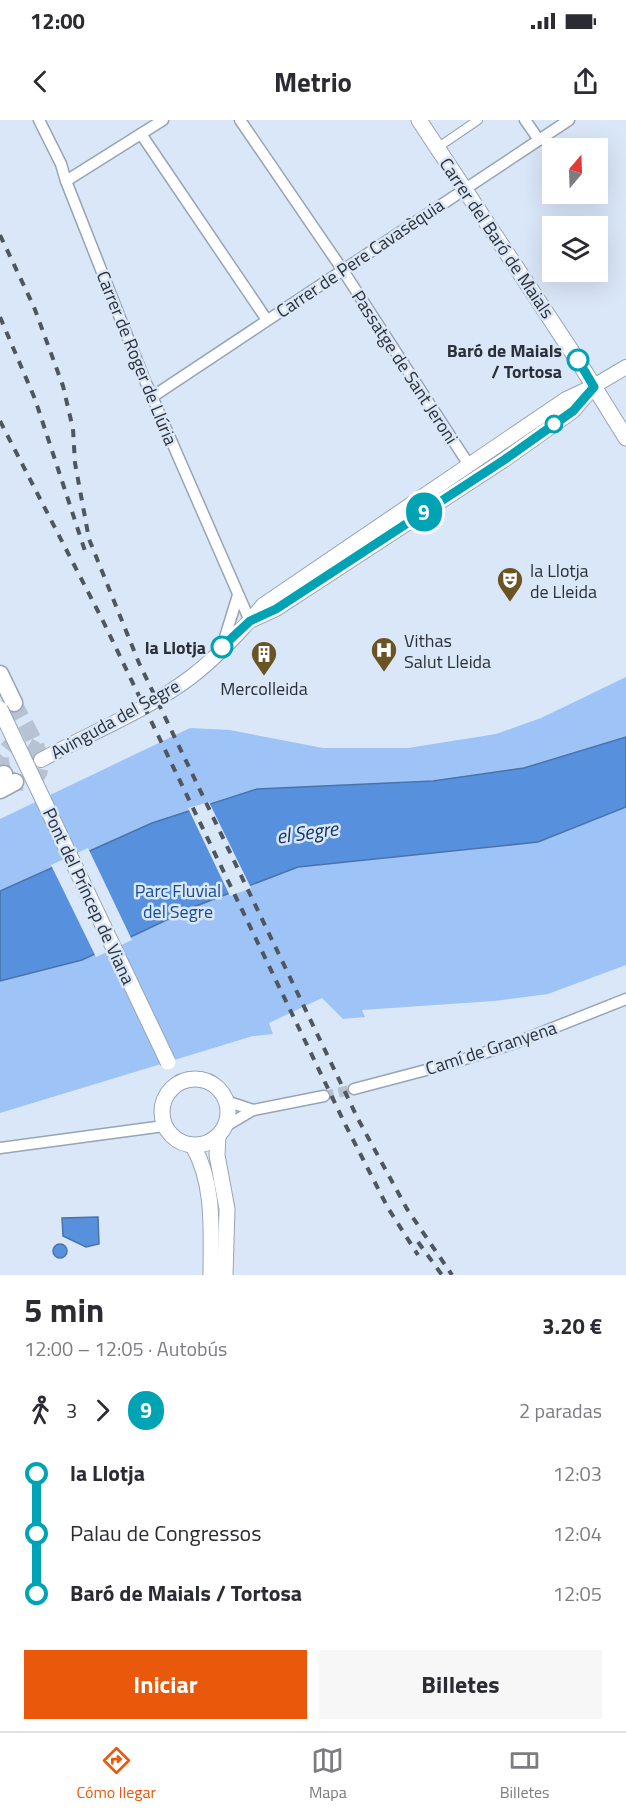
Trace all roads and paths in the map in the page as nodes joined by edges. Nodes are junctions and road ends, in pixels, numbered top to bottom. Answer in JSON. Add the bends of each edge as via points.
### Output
{"nodes":[{"id":1,"x":39,"y":120,"type":"edge"},
{"id":2,"x":163,"y":120,"type":"edge"},
{"id":3,"x":240,"y":120,"type":"edge"},
{"id":4,"x":418,"y":120,"type":"edge"},
{"id":5,"x":478,"y":120,"type":"edge"},
{"id":6,"x":525,"y":120,"type":"edge"},
{"id":7,"x":569,"y":120,"type":"edge"},
{"id":8,"x":141,"y":134,"type":"junction"},
{"id":9,"x":539,"y":140,"type":"junction"},
{"id":10,"x":437,"y":148,"type":"junction"},
{"id":11,"x":66,"y":181,"type":"junction"},
{"id":12,"x":464,"y":189,"type":"junction"},
{"id":13,"x":342,"y":269,"type":"junction"},
{"id":14,"x":267,"y":320,"type":"junction"},
{"id":15,"x":626,"y":367,"type":"edge"},
{"id":16,"x":594,"y":387,"type":"junction"},
{"id":17,"x":152,"y":397,"type":"junction"},
{"id":18,"x":626,"y":438,"type":"edge"},
{"id":19,"x":469,"y":465,"type":"junction"},
{"id":20,"x":238,"y":595,"type":"junction"},
{"id":21,"x":250,"y":621,"type":"junction"},
{"id":22,"x":219,"y":650,"type":"junction"},
{"id":23,"x":0,"y":674,"type":"edge"},
{"id":24,"x":7,"y":706,"type":"edge"},
{"id":25,"x":41,"y":760,"type":"tunnel mouth"},
{"id":26,"x":626,"y":999,"type":"edge"},
{"id":27,"x":179,"y":1083,"type":"junction"},
{"id":28,"x":354,"y":1089,"type":"tunnel mouth"},
{"id":29,"x":324,"y":1096,"type":"tunnel mouth"},
{"id":30,"x":226,"y":1101,"type":"junction"},
{"id":31,"x":253,"y":1110,"type":"junction"},
{"id":32,"x":164,"y":1126,"type":"junction"},
{"id":33,"x":222,"y":1131,"type":"junction"},
{"id":34,"x":193,"y":1146,"type":"junction"},
{"id":35,"x":0,"y":1148,"type":"edge"},
{"id":36,"x":211,"y":1275,"type":"edge"},
{"id":37,"x":225,"y":1275,"type":"edge"}],
"edges":[{"from":1,"to":11,"type":"street","name":"Carrer de Roger de Llúria"},
{"from":2,"to":8,"type":"street"},
{"from":3,"to":13,"type":"street","name":"Passatge de Sant Jeroni"},
{"from":4,"to":10,"type":"main road","name":"Carrer del Baró de Maials"},
{"from":5,"to":10,"type":"street"},
{"from":6,"to":9,"type":"street"},
{"from":7,"to":9,"type":"street","name":"Carrer de Pere Cavasèquia"},
{"from":8,"to":11,"type":"street"},
{"from":8,"to":14,"type":"street"},
{"from":9,"to":12,"type":"street","name":"Carrer de Pere Cavasèquia"},
{"from":10,"to":12,"type":"main road","name":"Carrer del Baró de Maials"},
{"from":11,"to":17,"type":"street","name":"Carrer de Roger de Llúria"},
{"from":12,"to":13,"type":"street","name":"Carrer de Pere Cavasèquia"},
{"from":12,"to":16,"type":"main road","name":"Carrer del Baró de Maials"},
{"from":13,"to":14,"type":"street","name":"Carrer de Pere Cavasèquia"},
{"from":13,"to":19,"type":"street","name":"Passatge de Sant Jeroni"},
{"from":14,"to":17,"type":"street","name":"Carrer de Pere Cavasèquia"},
{"from":15,"to":16,"type":"street"},
{"from":16,"to":18,"type":"main road","name":"Carrer del Baró de Maials"},
{"from":16,"to":19,"type":"street","via":[[566,399]]},
{"from":16,"to":21,"type":"street","via":[[573,411],[504,460],[276,609]]},
{"from":17,"to":20,"type":"street","name":"Carrer de Roger de Llúria"},
{"from":19,"to":21,"type":"street","via":[[262,605]]},
{"from":20,"to":21,"type":"street","name":"Carrer de Roger de Llúria"},
{"from":20,"to":22,"type":"street"},
{"from":21,"to":22,"type":"street","name":"Avinguda del Segre"},
{"from":22,"to":25,"type":"street","name":"Avinguda del Segre","via":[[191,677],[164,694]]},
{"from":23,"to":24,"type":"main road"},
{"from":24,"to":27,"type":"main road","name":"Pont del Príncep de Viana","bridge":true},
{"from":26,"to":28,"type":"street","name":"Camí de Granyena","via":[[449,1065]]},
{"from":27,"to":30,"type":"main road","via":[[199,1079],[213,1084]]},
{"from":27,"to":32,"type":"main road","via":[[164,1098]]},
{"from":29,"to":31,"type":"street"},
{"from":30,"to":31,"type":"street"},
{"from":30,"to":33,"type":"main road","via":[[228,1111]]},
{"from":31,"to":33,"type":"street"},
{"from":32,"to":34,"type":"main road","via":[[177,1141]]},
{"from":32,"to":35,"type":"street"},
{"from":33,"to":34,"type":"main road","via":[[207,1143]]},
{"from":33,"to":37,"type":"main road","via":[[217,1155],[227,1209]]},
{"from":34,"to":36,"type":"main road","via":[[202,1161],[211,1209]]}]}
